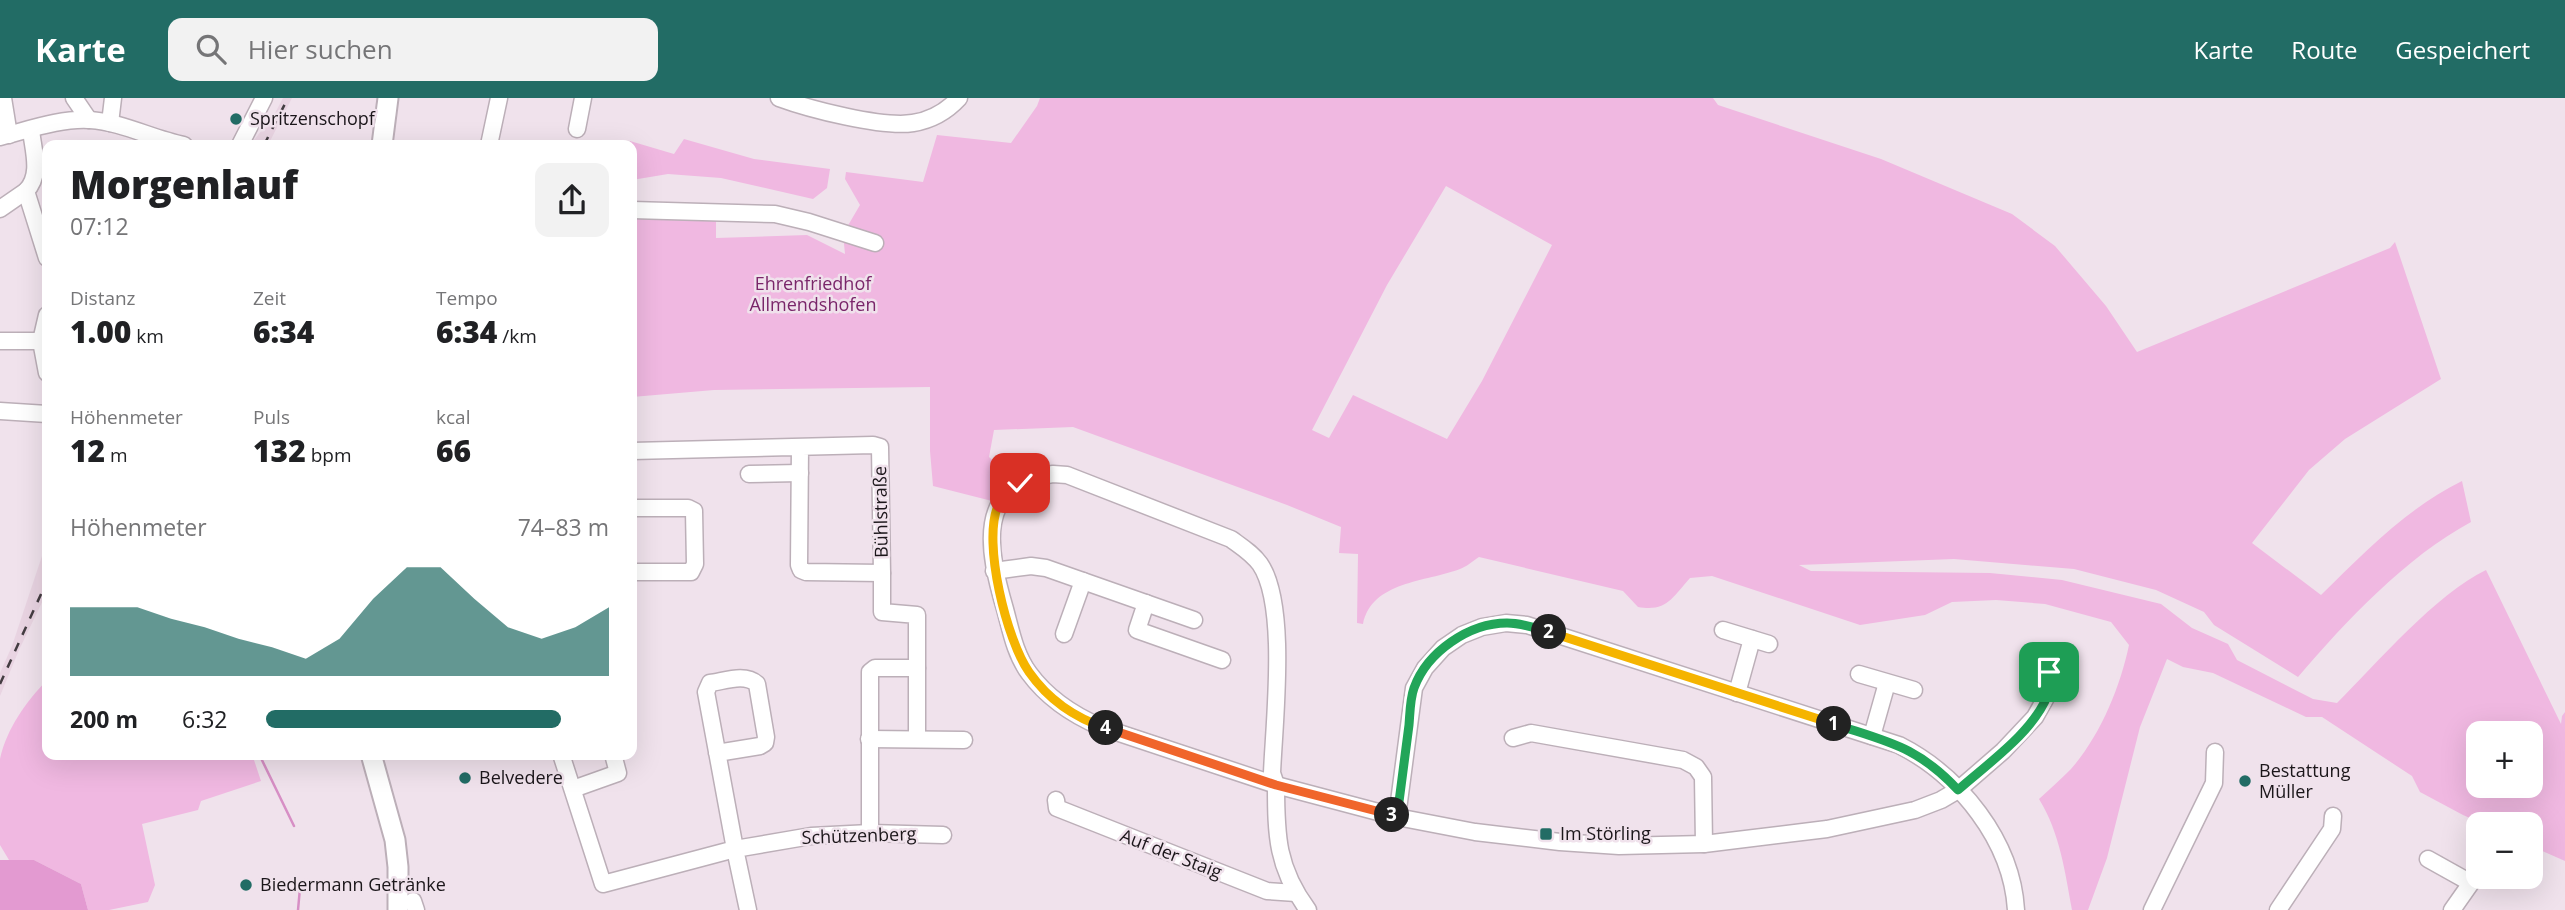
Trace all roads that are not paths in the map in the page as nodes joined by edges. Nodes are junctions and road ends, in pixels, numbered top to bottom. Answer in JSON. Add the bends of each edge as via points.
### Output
{"nodes":[{"id":1,"x":3,"y":98,"type":"edge"},
{"id":2,"x":74,"y":98,"type":"edge"},
{"id":3,"x":113,"y":98,"type":"edge"},
{"id":4,"x":264,"y":98,"type":"edge"},
{"id":5,"x":388,"y":98,"type":"edge"},
{"id":6,"x":499,"y":98,"type":"edge"},
{"id":7,"x":583,"y":98,"type":"edge"},
{"id":8,"x":779,"y":98,"type":"edge"},
{"id":9,"x":959,"y":98,"type":"edge"},
{"id":10,"x":808,"y":102,"type":"edge"},
{"id":11,"x":89,"y":120,"type":"junction"},
{"id":12,"x":110,"y":123,"type":"junction"},
{"id":13,"x":578,"y":129,"type":"dead end"},
{"id":14,"x":31,"y":130,"type":"junction"},
{"id":15,"x":4,"y":136,"type":"edge"},
{"id":16,"x":167,"y":140,"type":"edge"},
{"id":17,"x":243,"y":140,"type":"edge"},
{"id":18,"x":383,"y":140,"type":"edge"},
{"id":19,"x":490,"y":140,"type":"edge"},
{"id":20,"x":26,"y":191,"type":"junction"},
{"id":21,"x":0,"y":209,"type":"edge"},
{"id":22,"x":637,"y":210,"type":"edge"},
{"id":23,"x":42,"y":242,"type":"edge"},
{"id":24,"x":875,"y":243,"type":"dead end"},
{"id":25,"x":42,"y":337,"type":"edge"},
{"id":26,"x":0,"y":341,"type":"edge"},
{"id":27,"x":41,"y":341,"type":"junction"},
{"id":28,"x":42,"y":346,"type":"edge"},
{"id":29,"x":0,"y":411,"type":"edge"},
{"id":30,"x":42,"y":414,"type":"edge"},
{"id":31,"x":800,"y":447,"type":"junction"},
{"id":32,"x":637,"y":451,"type":"edge"},
{"id":33,"x":800,"y":473,"type":"junction"},
{"id":34,"x":749,"y":474,"type":"dead end"},
{"id":35,"x":637,"y":508,"type":"edge"},
{"id":36,"x":994,"y":571,"type":"junction"},
{"id":37,"x":637,"y":572,"type":"edge"},
{"id":38,"x":882,"y":573,"type":"junction"},
{"id":39,"x":1083,"y":581,"type":"junction"},
{"id":40,"x":1146,"y":603,"type":"junction"},
{"id":41,"x":1194,"y":620,"type":"dead end"},
{"id":42,"x":1723,"y":630,"type":"dead end"},
{"id":43,"x":1065,"y":634,"type":"dead end"},
{"id":44,"x":1752,"y":639,"type":"junction"},
{"id":45,"x":1769,"y":644,"type":"dead end"},
{"id":46,"x":1222,"y":660,"type":"dead end"},
{"id":47,"x":917,"y":668,"type":"junction"},
{"id":48,"x":2049,"y":672,"type":"dead end"},
{"id":49,"x":1859,"y":674,"type":"dead end"},
{"id":50,"x":1887,"y":682,"type":"junction"},
{"id":51,"x":1914,"y":690,"type":"dead end"},
{"id":52,"x":1737,"y":693,"type":"junction"},
{"id":53,"x":1872,"y":736,"type":"junction"},
{"id":54,"x":1513,"y":738,"type":"dead end"},
{"id":55,"x":869,"y":739,"type":"junction"},
{"id":56,"x":917,"y":740,"type":"junction"},
{"id":57,"x":964,"y":740,"type":"dead end"},
{"id":58,"x":2215,"y":751,"type":"dead end"},
{"id":59,"x":717,"y":753,"type":"junction"},
{"id":60,"x":373,"y":760,"type":"edge"},
{"id":61,"x":563,"y":760,"type":"edge"},
{"id":62,"x":615,"y":760,"type":"edge"},
{"id":63,"x":1276,"y":785,"type":"junction"},
{"id":64,"x":573,"y":789,"type":"junction"},
{"id":65,"x":1958,"y":790,"type":"junction"},
{"id":66,"x":1056,"y":800,"type":"dead end"},
{"id":67,"x":2333,"y":816,"type":"dead end"},
{"id":68,"x":1397,"y":817,"type":"junction"},
{"id":69,"x":870,"y":833,"type":"junction"},
{"id":70,"x":943,"y":835,"type":"dead end"},
{"id":71,"x":1704,"y":844,"type":"junction"},
{"id":72,"x":735,"y":849,"type":"junction"},
{"id":73,"x":2428,"y":859,"type":"dead end"},
{"id":74,"x":1296,"y":893,"type":"junction"},
{"id":75,"x":403,"y":907,"type":"edge"},
{"id":76,"x":748,"y":910,"type":"edge"},
{"id":77,"x":1308,"y":910,"type":"edge"},
{"id":78,"x":2016,"y":910,"type":"edge"},
{"id":79,"x":2152,"y":910,"type":"edge"},
{"id":80,"x":2278,"y":910,"type":"edge"},
{"id":81,"x":2452,"y":910,"type":"edge"}],
"edges":[{"from":1,"to":15,"type":"street"},
{"from":2,"to":11,"type":"street"},
{"from":3,"to":12,"type":"street"},
{"from":4,"to":17,"type":"street"},
{"from":5,"to":18,"type":"main road"},
{"from":6,"to":19,"type":"street"},
{"from":7,"to":13,"type":"street"},
{"from":8,"to":10,"type":"street"},
{"from":9,"to":10,"type":"street","via":[[935,118],[911,124],[872,120]]},
{"from":11,"to":12,"type":"street"},
{"from":11,"to":14,"type":"street"},
{"from":12,"to":16,"type":"street"},
{"from":14,"to":15,"type":"street"},
{"from":14,"to":20,"type":"street","via":[[35,178]]},
{"from":20,"to":21,"type":"street"},
{"from":20,"to":23,"type":"street"},
{"from":22,"to":24,"type":"street","via":[[775,214]]},
{"from":25,"to":27,"type":"street"},
{"from":26,"to":27,"type":"street"},
{"from":27,"to":28,"type":"street"},
{"from":29,"to":30,"type":"street"},
{"from":31,"to":32,"type":"street","name":"Bühlstraße"},
{"from":31,"to":33,"type":"street","name":"Bühlstraße"},
{"from":31,"to":38,"type":"street","name":"Bühlstraße","via":[[880,447]]},
{"from":33,"to":34,"type":"street"},
{"from":33,"to":38,"type":"street","name":"Bühlstraße","via":[[801,570]]},
{"from":35,"to":37,"type":"street","via":[[688,508],[695,517],[691,572]]},
{"from":36,"to":39,"type":"street","via":[[1031,566]]},
{"from":36,"to":63,"type":"street","via":[[1019,657],[1030,675],[1075,716]]},
{"from":36,"to":63,"type":"street","via":[[992,526],[997,507],[1005,494],[1032,477],[1053,474],[1067,475],[1231,539],[1250,552],[1270,587],[1275,612],[1272,774]]},
{"from":38,"to":47,"type":"street","name":"Bühlstraße","via":[[882,612],[917,615]]},
{"from":39,"to":40,"type":"street"},
{"from":39,"to":43,"type":"street"},
{"from":40,"to":41,"type":"street"},
{"from":40,"to":46,"type":"street","via":[[1137,630]]},
{"from":42,"to":44,"type":"street"},
{"from":44,"to":45,"type":"street"},
{"from":44,"to":52,"type":"street"},
{"from":47,"to":55,"type":"street","via":[[875,668],[870,672]]},
{"from":47,"to":56,"type":"street"},
{"from":48,"to":65,"type":"street","via":[[2049,692],[2035,717]]},
{"from":49,"to":50,"type":"street"},
{"from":50,"to":51,"type":"street"},
{"from":50,"to":53,"type":"street"},
{"from":52,"to":53,"type":"street"},
{"from":52,"to":68,"type":"street","via":[[1527,625],[1482,627],[1443,648],[1424,668],[1414,688]]},
{"from":53,"to":65,"type":"street","via":[[1920,756]]},
{"from":54,"to":71,"type":"street","via":[[1531,733],[1684,760],[1703,778]]},
{"from":55,"to":56,"type":"street"},
{"from":55,"to":69,"type":"street"},
{"from":56,"to":57,"type":"street"},
{"from":58,"to":79,"type":"street","via":[[2214,783]]},
{"from":59,"to":59,"type":"street","via":[[707,687],[751,679],[757,684],[765,743]]},
{"from":59,"to":72,"type":"street"},
{"from":60,"to":75,"type":"main road","via":[[395,840]]},
{"from":61,"to":64,"type":"street"},
{"from":62,"to":64,"type":"street","via":[[618,773]]},
{"from":63,"to":68,"type":"street"},
{"from":63,"to":74,"type":"street","via":[[1276,828],[1287,877]]},
{"from":64,"to":72,"type":"street","name":"Schützenberg","via":[[603,884]]},
{"from":65,"to":71,"type":"street","via":[[1915,810],[1827,829]]},
{"from":65,"to":78,"type":"street","via":[[1999,846],[2010,871]]},
{"from":66,"to":74,"type":"street","name":"Auf der Staig","via":[[1057,808],[1267,891]]},
{"from":67,"to":80,"type":"street","via":[[2332,829]]},
{"from":68,"to":71,"type":"street","via":[[1560,842]]},
{"from":69,"to":70,"type":"street","name":"Schützenberg"},
{"from":69,"to":72,"type":"street","name":"Schützenberg","via":[[811,836]]},
{"from":72,"to":76,"type":"street"},
{"from":73,"to":81,"type":"street","via":[[2471,883]]},
{"from":74,"to":77,"type":"street"}]}
